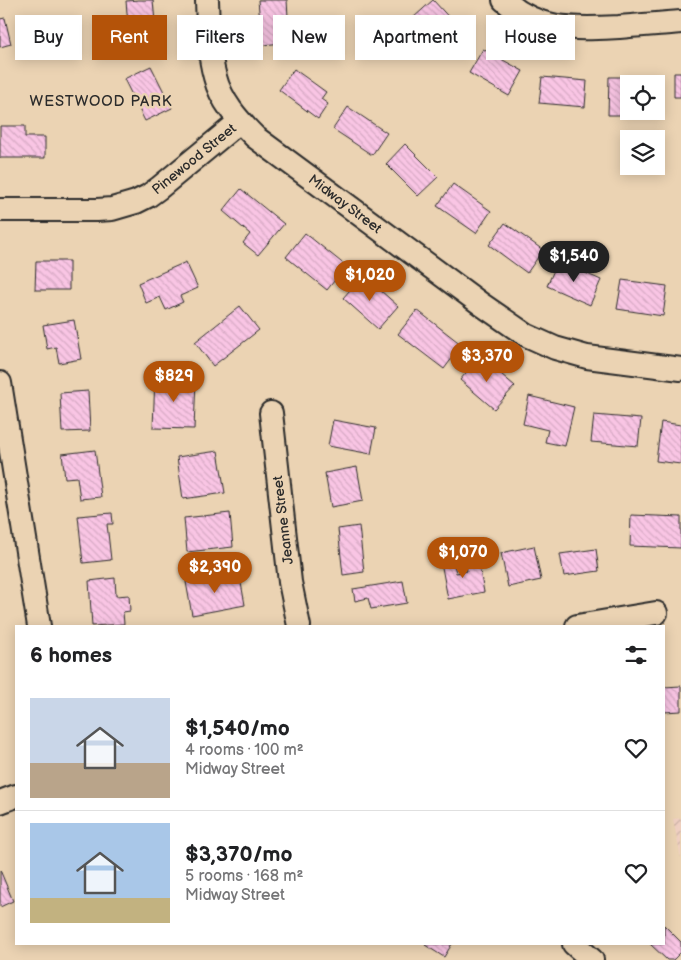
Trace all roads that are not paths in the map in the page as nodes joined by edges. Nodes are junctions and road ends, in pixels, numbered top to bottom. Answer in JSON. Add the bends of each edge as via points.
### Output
{"nodes":[{"id":1,"x":207,"y":0,"type":"edge"},
{"id":2,"x":504,"y":0,"type":"edge"},
{"id":3,"x":681,"y":22,"type":"edge"},
{"id":4,"x":239,"y":122,"type":"junction"},
{"id":5,"x":0,"y":210,"type":"edge"},
{"id":6,"x":681,"y":369,"type":"edge"},
{"id":7,"x":0,"y":383,"type":"edge"},
{"id":8,"x":271,"y":413,"type":"dead end"},
{"id":9,"x":656,"y":613,"type":"dead end"},
{"id":10,"x":38,"y":625,"type":"edge"},
{"id":11,"x":299,"y":625,"type":"edge"},
{"id":12,"x":583,"y":625,"type":"edge"},
{"id":13,"x":15,"y":796,"type":"edge"},
{"id":14,"x":0,"y":802,"type":"edge"},
{"id":15,"x":575,"y":945,"type":"edge"},
{"id":16,"x":592,"y":960,"type":"edge"}],
"edges":[{"from":1,"to":4,"type":"street","name":"Midway Street","via":[[215,77]]},
{"from":2,"to":3,"type":"street","via":[[529,18],[568,28]]},
{"from":4,"to":5,"type":"street","name":"Pinewood Street","via":[[159,188],[136,202],[97,210]]},
{"from":4,"to":6,"type":"street","name":"Midway Street","via":[[480,304],[526,335],[587,358]]},
{"from":7,"to":10,"type":"street"},
{"from":8,"to":11,"type":"street","name":"Jeanne Street","via":[[290,582]]},
{"from":9,"to":12,"type":"street"},
{"from":13,"to":14,"type":"street"},
{"from":15,"to":16,"type":"street"}]}
